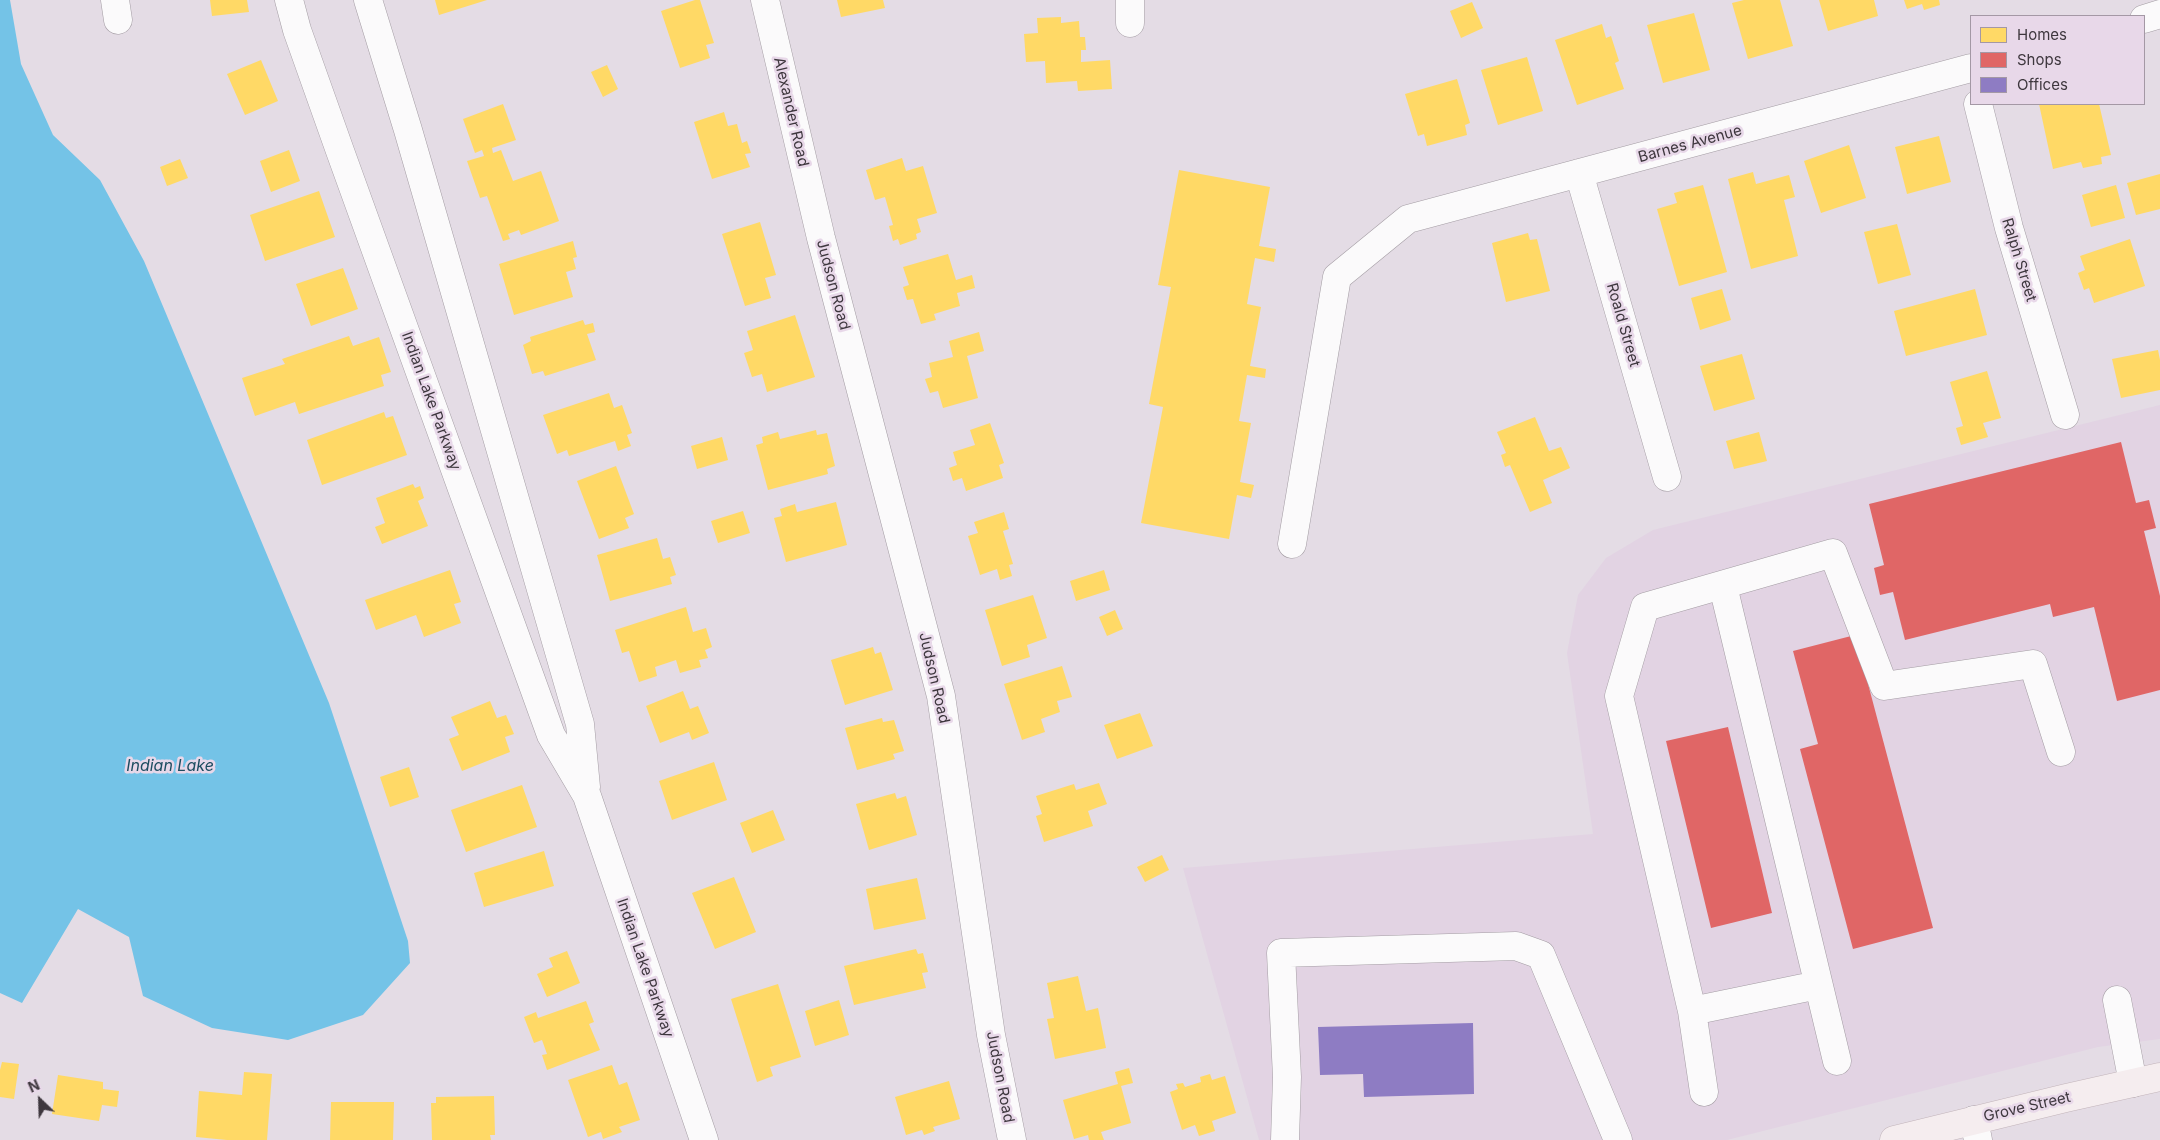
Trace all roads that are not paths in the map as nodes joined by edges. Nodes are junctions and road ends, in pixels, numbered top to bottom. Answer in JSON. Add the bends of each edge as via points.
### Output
{"nodes":[{"id":1,"x":289,"y":0,"type":"edge"},
{"id":2,"x":368,"y":0,"type":"edge"},
{"id":3,"x":765,"y":0,"type":"edge"},
{"id":4,"x":2160,"y":14,"type":"edge"},
{"id":5,"x":2145,"y":19,"type":"edge"},
{"id":6,"x":1970,"y":70,"type":"edge"},
{"id":7,"x":1978,"y":105,"type":"edge"},
{"id":8,"x":1579,"y":174,"type":"junction"},
{"id":9,"x":818,"y":223,"type":"joint"},
{"id":10,"x":2065,"y":415,"type":"dead end"},
{"id":11,"x":1667,"y":477,"type":"dead end"},
{"id":12,"x":1292,"y":544,"type":"dead end"},
{"id":13,"x":1723,"y":586,"type":"junction"},
{"id":14,"x":2061,"y":752,"type":"dead end"},
{"id":15,"x":587,"y":796,"type":"junction"},
{"id":16,"x":1818,"y":985,"type":"junction"},
{"id":17,"x":2117,"y":1000,"type":"dead end"},
{"id":18,"x":1692,"y":1011,"type":"junction"},
{"id":19,"x":1837,"y":1061,"type":"dead end"},
{"id":20,"x":2160,"y":1078,"type":"edge"},
{"id":21,"x":2133,"y":1083,"type":"junction"},
{"id":22,"x":1704,"y":1092,"type":"dead end"},
{"id":23,"x":1976,"y":1130,"type":"edge"},
{"id":24,"x":704,"y":1140,"type":"edge"},
{"id":25,"x":1012,"y":1140,"type":"edge"},
{"id":26,"x":1285,"y":1140,"type":"edge"},
{"id":27,"x":1618,"y":1140,"type":"edge"},
{"id":28,"x":1894,"y":1140,"type":"edge"}],
"edges":[{"from":1,"to":15,"type":"street","name":"Indian Lake Parkway","via":[[340,151],[551,735]]},
{"from":2,"to":15,"type":"street","name":"Indian Lake Parkway","via":[[580,724]]},
{"from":3,"to":9,"type":"street","name":"Alexander Road"},
{"from":4,"to":5,"type":"street"},
{"from":6,"to":8,"type":"street","name":"Barnes Avenue"},
{"from":7,"to":10,"type":"street","name":"Ralph Street","via":[[2009,228]]},
{"from":8,"to":11,"type":"street","name":"Roald Street"},
{"from":8,"to":12,"type":"street","name":"Barnes Avenue","via":[[1408,219],[1337,277]]},
{"from":9,"to":25,"type":"street","name":"Judson Road","via":[[941,696],[991,1035]]},
{"from":13,"to":14,"type":"street","via":[[1833,553],[1884,686],[2033,664]]},
{"from":13,"to":16,"type":"street"},
{"from":13,"to":18,"type":"street","via":[[1645,607],[1619,696]]},
{"from":15,"to":24,"type":"street","name":"Indian Lake Parkway"},
{"from":16,"to":18,"type":"street"},
{"from":16,"to":19,"type":"street"},
{"from":17,"to":21,"type":"street"},
{"from":18,"to":22,"type":"street"},
{"from":20,"to":21,"type":"main road","name":"Grove Street"},
{"from":21,"to":23,"type":"main road","name":"Grove Street"},
{"from":23,"to":28,"type":"main road","name":"Grove Street"},
{"from":26,"to":27,"type":"street","via":[[1287,1077],[1281,953],[1516,946],[1541,954]]}]}
